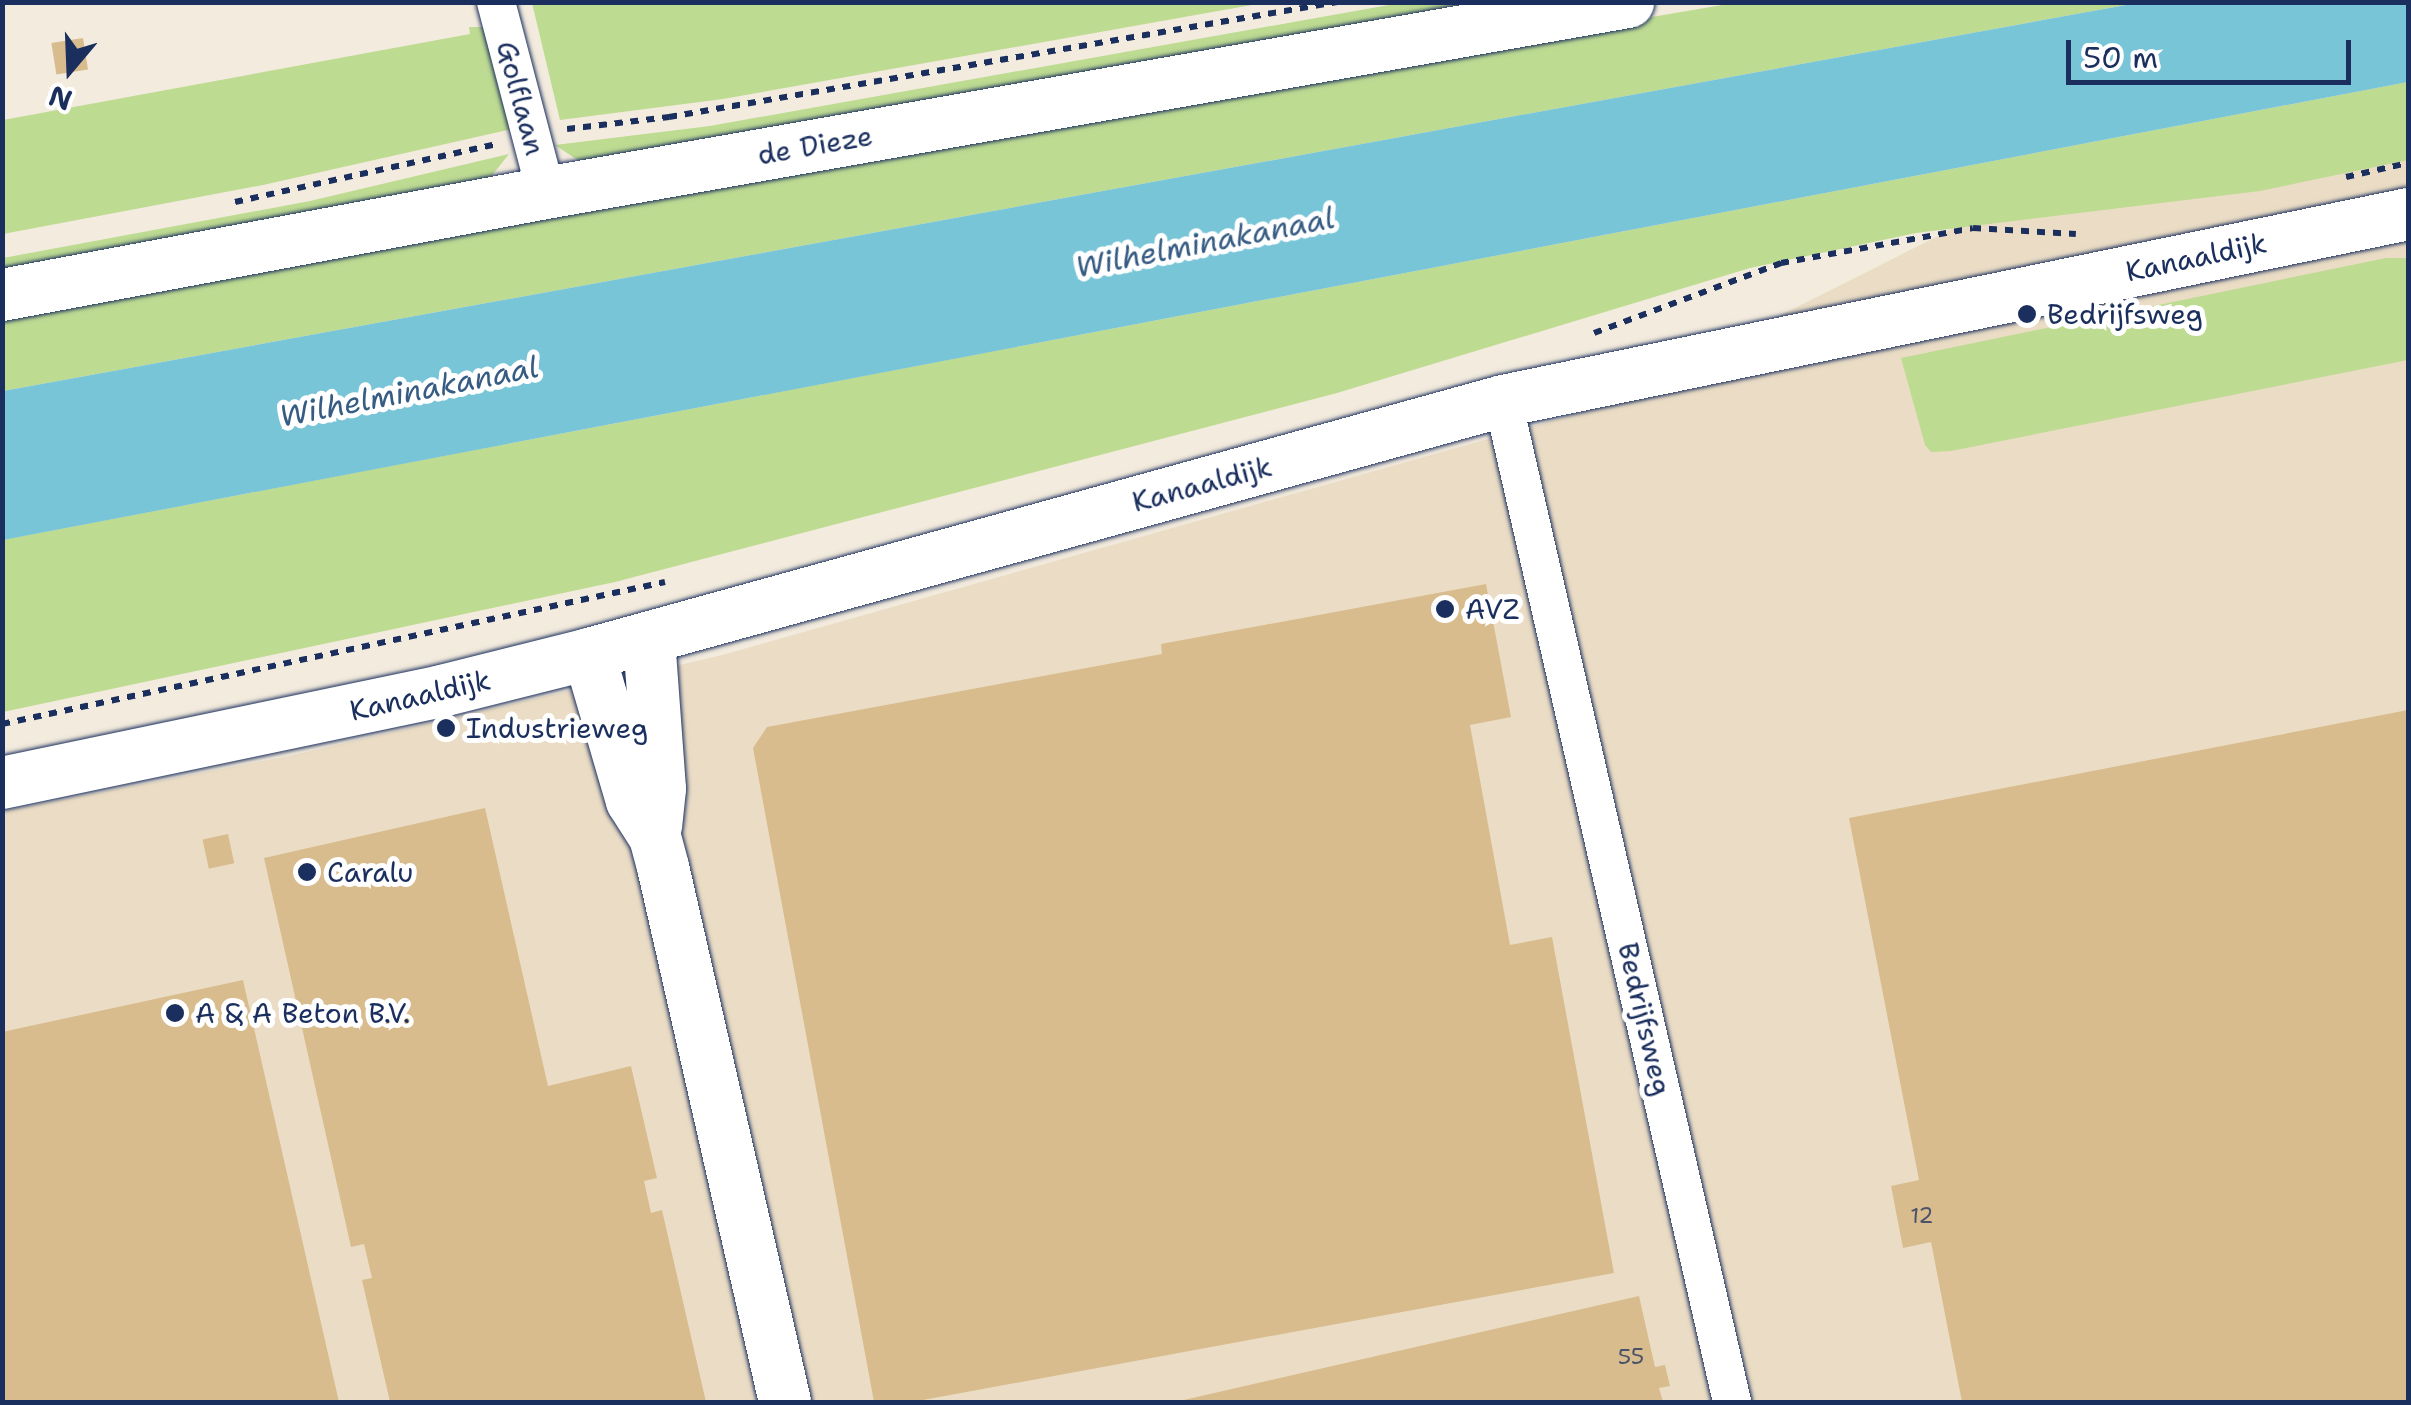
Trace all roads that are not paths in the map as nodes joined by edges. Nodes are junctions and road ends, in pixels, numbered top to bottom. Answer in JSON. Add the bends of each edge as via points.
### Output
{"nodes":[{"id":1,"x":496,"y":2,"type":"edge"},
{"id":2,"x":1628,"y":2,"type":"edge"},
{"id":3,"x":546,"y":193,"type":"junction"},
{"id":4,"x":2408,"y":214,"type":"edge"},
{"id":5,"x":2,"y":296,"type":"edge"},
{"id":6,"x":1503,"y":401,"type":"junction"},
{"id":7,"x":649,"y":639,"type":"junction"},
{"id":8,"x":589,"y":654,"type":"junction"},
{"id":9,"x":2,"y":783,"type":"edge"},
{"id":10,"x":655,"y":837,"type":"junction"},
{"id":11,"x":785,"y":1402,"type":"edge"},
{"id":12,"x":1732,"y":1402,"type":"edge"}],
"edges":[{"from":1,"to":3,"type":"street","name":"Golflaan"},
{"from":2,"to":3,"type":"street","name":"de Dieze"},
{"from":3,"to":5,"type":"street","name":"de Dieze"},
{"from":4,"to":6,"type":"street","name":"Kanaaldijk"},
{"from":6,"to":7,"type":"street","name":"Kanaaldijk"},
{"from":6,"to":12,"type":"street","name":"Bedrijfsweg"},
{"from":7,"to":8,"type":"street","name":"Kanaaldijk"},
{"from":7,"to":10,"type":"street","via":[[660,790]]},
{"from":8,"to":9,"type":"street","name":"Kanaaldijk"},
{"from":8,"to":10,"type":"street","via":[[632,801]]},
{"from":10,"to":11,"type":"street"}]}
